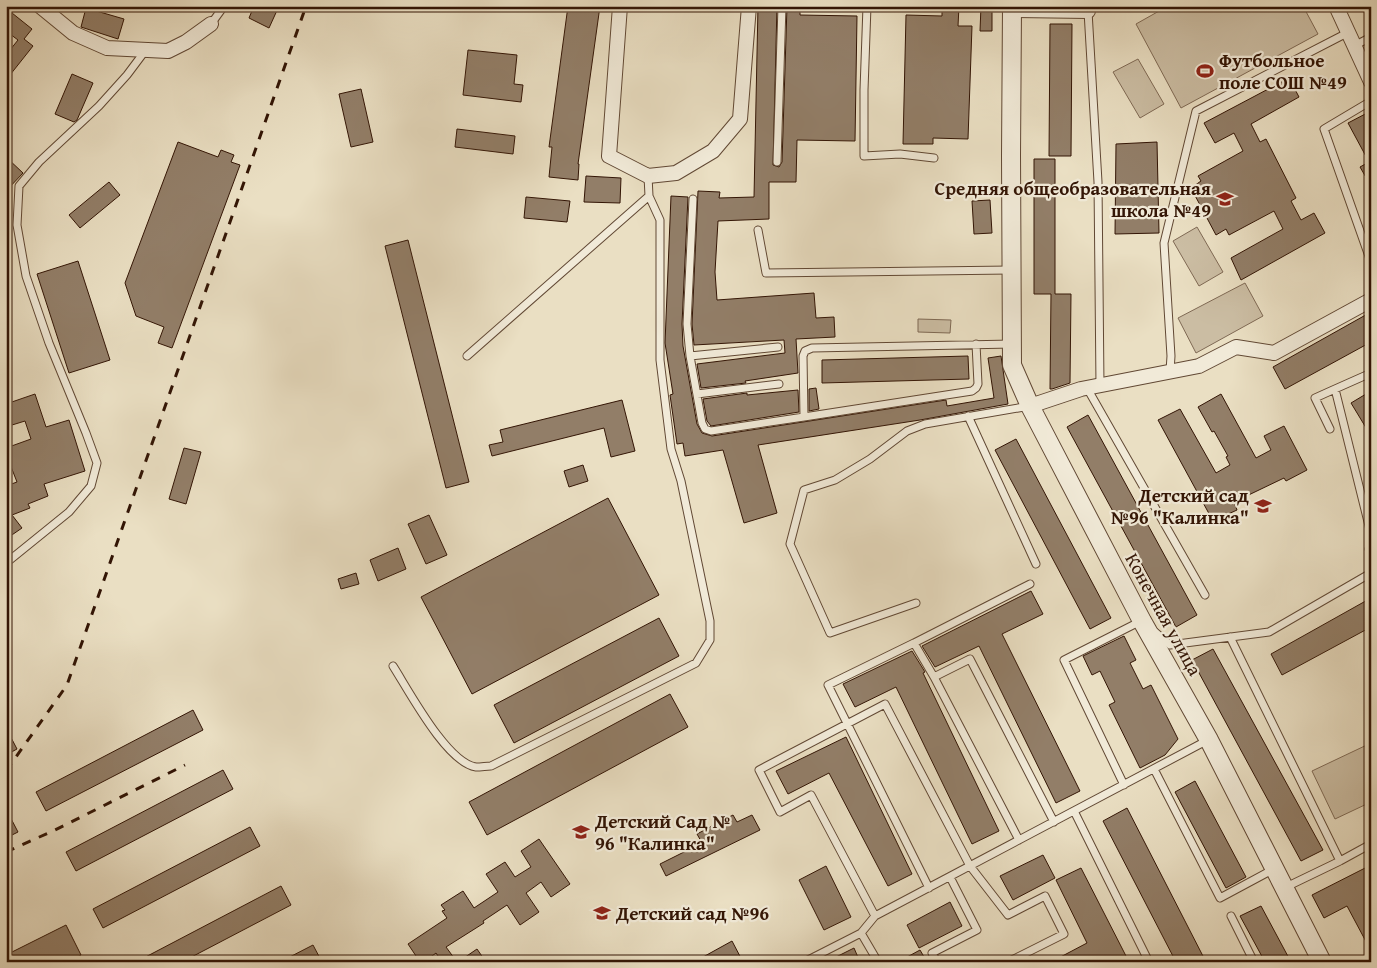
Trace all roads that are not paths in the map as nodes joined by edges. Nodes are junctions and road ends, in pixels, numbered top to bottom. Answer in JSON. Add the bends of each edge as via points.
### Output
{"nodes":[{"id":1,"x":40,"y":6,"type":"edge"},
{"id":2,"x":224,"y":6,"type":"edge"},
{"id":3,"x":620,"y":6,"type":"edge"},
{"id":4,"x":749,"y":6,"type":"edge"},
{"id":5,"x":782,"y":6,"type":"edge"},
{"id":6,"x":867,"y":6,"type":"edge"},
{"id":7,"x":1336,"y":6,"type":"edge"},
{"id":8,"x":1012,"y":8,"type":"edge"},
{"id":9,"x":1038,"y":8,"type":"edge"},
{"id":10,"x":1088,"y":9,"type":"edge"},
{"id":11,"x":211,"y":24,"type":"joint"},
{"id":12,"x":1349,"y":32,"type":"junction"},
{"id":13,"x":1371,"y":37,"type":"edge"},
{"id":14,"x":1354,"y":46,"type":"junction"},
{"id":15,"x":145,"y":51,"type":"junction"},
{"id":16,"x":1371,"y":82,"type":"edge"},
{"id":17,"x":1371,"y":102,"type":"edge"},
{"id":18,"x":934,"y":158,"type":"dead end"},
{"id":19,"x":777,"y":162,"type":"dead end"},
{"id":20,"x":648,"y":176,"type":"junction"},
{"id":21,"x":649,"y":196,"type":"junction"},
{"id":22,"x":693,"y":199,"type":"dead end"},
{"id":23,"x":758,"y":230,"type":"dead end"},
{"id":24,"x":1371,"y":262,"type":"edge"},
{"id":25,"x":1012,"y":270,"type":"junction"},
{"id":26,"x":1371,"y":300,"type":"edge"},
{"id":27,"x":976,"y":344,"type":"junction"},
{"id":28,"x":1012,"y":344,"type":"junction"},
{"id":29,"x":778,"y":347,"type":"dead end"},
{"id":30,"x":467,"y":356,"type":"dead end"},
{"id":31,"x":690,"y":356,"type":"junction"},
{"id":32,"x":1170,"y":372,"type":"junction"},
{"id":33,"x":1371,"y":373,"type":"edge"},
{"id":34,"x":779,"y":384,"type":"dead end"},
{"id":35,"x":1093,"y":386,"type":"junction"},
{"id":36,"x":1335,"y":389,"type":"junction"},
{"id":37,"x":697,"y":394,"type":"junction"},
{"id":38,"x":1030,"y":406,"type":"junction"},
{"id":39,"x":968,"y":416,"type":"junction"},
{"id":40,"x":804,"y":417,"type":"junction"},
{"id":41,"x":1330,"y":429,"type":"dead end"},
{"id":42,"x":1371,"y":534,"type":"edge"},
{"id":43,"x":1371,"y":548,"type":"edge"},
{"id":44,"x":1371,"y":552,"type":"edge"},
{"id":45,"x":6,"y":563,"type":"edge"},
{"id":46,"x":1036,"y":564,"type":"dead end"},
{"id":47,"x":1371,"y":573,"type":"edge"},
{"id":48,"x":1030,"y":584,"type":"dead end"},
{"id":49,"x":1205,"y":595,"type":"dead end"},
{"id":50,"x":916,"y":603,"type":"dead end"},
{"id":51,"x":1142,"y":621,"type":"junction"},
{"id":52,"x":1230,"y":637,"type":"junction"},
{"id":53,"x":914,"y":643,"type":"junction"},
{"id":54,"x":393,"y":666,"type":"dead end"},
{"id":55,"x":934,"y":677,"type":"junction"},
{"id":56,"x":847,"y":724,"type":"junction"},
{"id":57,"x":1209,"y":740,"type":"junction"},
{"id":58,"x":1154,"y":769,"type":"junction"},
{"id":59,"x":1124,"y":785,"type":"junction"},
{"id":60,"x":1074,"y":811,"type":"junction"},
{"id":61,"x":1054,"y":822,"type":"junction"},
{"id":62,"x":1018,"y":840,"type":"junction"},
{"id":63,"x":1371,"y":844,"type":"edge"},
{"id":64,"x":1340,"y":861,"type":"junction"},
{"id":65,"x":970,"y":866,"type":"junction"},
{"id":66,"x":1274,"y":869,"type":"junction"},
{"id":67,"x":950,"y":877,"type":"junction"},
{"id":68,"x":929,"y":888,"type":"junction"},
{"id":69,"x":1283,"y":888,"type":"junction"},
{"id":70,"x":874,"y":916,"type":"junction"},
{"id":71,"x":1231,"y":916,"type":"dead end"},
{"id":72,"x":861,"y":933,"type":"junction"},
{"id":73,"x":1019,"y":959,"type":"edge"},
{"id":74,"x":804,"y":962,"type":"edge"},
{"id":75,"x":878,"y":962,"type":"edge"},
{"id":76,"x":937,"y":962,"type":"edge"},
{"id":77,"x":1008,"y":962,"type":"edge"},
{"id":78,"x":1148,"y":962,"type":"edge"},
{"id":79,"x":1254,"y":962,"type":"edge"},
{"id":80,"x":1322,"y":962,"type":"edge"}],
"edges":[{"from":1,"to":15,"type":"street","via":[[73,33],[107,48]]},
{"from":2,"to":11,"type":"lane"},
{"from":3,"to":20,"type":"street","via":[[609,156]]},
{"from":4,"to":20,"type":"street","via":[[740,119],[713,151],[676,173]]},
{"from":5,"to":19,"type":"lane"},
{"from":6,"to":18,"type":"lane","via":[[864,156],[900,154]]},
{"from":7,"to":12,"type":"street"},
{"from":8,"to":9,"type":"street"},
{"from":8,"to":25,"type":"street","name":"Конечная улица"},
{"from":9,"to":10,"type":"street"},
{"from":10,"to":35,"type":"lane","via":[[1098,182]]},
{"from":11,"to":15,"type":"street","via":[[168,51]]},
{"from":12,"to":14,"type":"street"},
{"from":12,"to":32,"type":"lane","via":[[1196,111],[1164,243]]},
{"from":13,"to":14,"type":"lane"},
{"from":14,"to":16,"type":"street"},
{"from":15,"to":45,"type":"lane","via":[[127,76],[19,186],[17,225],[26,276],[97,463],[92,486],[69,512]]},
{"from":17,"to":24,"type":"lane","via":[[1324,129]]},
{"from":20,"to":21,"type":"lane"},
{"from":21,"to":30,"type":"lane"},
{"from":21,"to":54,"type":"lane","via":[[660,220],[660,360],[670,449],[681,481],[710,621],[710,640],[696,663],[492,766],[475,767],[456,758],[442,742]]},
{"from":22,"to":31,"type":"lane","via":[[687,324]]},
{"from":23,"to":25,"type":"lane","via":[[766,273]]},
{"from":25,"to":28,"type":"street","name":"Конечная улица"},
{"from":26,"to":32,"type":"street","via":[[1274,353],[1236,347],[1199,366]]},
{"from":27,"to":28,"type":"lane"},
{"from":27,"to":40,"type":"lane","via":[[978,384],[972,391]]},
{"from":27,"to":40,"type":"lane","via":[[812,348],[803,356]]},
{"from":28,"to":38,"type":"street","name":"Конечная улица","via":[[1012,364]]},
{"from":29,"to":31,"type":"lane"},
{"from":31,"to":37,"type":"lane"},
{"from":32,"to":35,"type":"street"},
{"from":33,"to":36,"type":"lane"},
{"from":34,"to":37,"type":"lane"},
{"from":35,"to":38,"type":"street"},
{"from":35,"to":49,"type":"lane"},
{"from":36,"to":41,"type":"lane","via":[[1315,398]]},
{"from":36,"to":42,"type":"lane"},
{"from":37,"to":40,"type":"lane","via":[[702,423],[711,431]]},
{"from":38,"to":39,"type":"lane"},
{"from":38,"to":51,"type":"street","name":"Конечная улица"},
{"from":39,"to":46,"type":"lane"},
{"from":39,"to":50,"type":"lane","via":[[915,427],[835,480],[804,490],[790,544],[830,633]]},
{"from":43,"to":44,"type":"lane"},
{"from":47,"to":52,"type":"lane","via":[[1269,632]]},
{"from":48,"to":53,"type":"lane"},
{"from":51,"to":52,"type":"lane","via":[[1170,645]]},
{"from":51,"to":57,"type":"street","name":"Конечная улица"},
{"from":51,"to":59,"type":"lane","via":[[1064,660]]},
{"from":52,"to":64,"type":"lane"},
{"from":53,"to":55,"type":"lane"},
{"from":53,"to":56,"type":"lane","via":[[828,685]]},
{"from":55,"to":61,"type":"lane","via":[[970,658]]},
{"from":55,"to":62,"type":"lane"},
{"from":56,"to":65,"type":"lane","via":[[885,704]]},
{"from":56,"to":68,"type":"lane"},
{"from":56,"to":70,"type":"lane","via":[[759,770],[780,812],[811,795]]},
{"from":57,"to":58,"type":"lane"},
{"from":57,"to":66,"type":"street","name":"Конечная улица"},
{"from":58,"to":59,"type":"lane"},
{"from":58,"to":66,"type":"lane","via":[[1220,898]]},
{"from":59,"to":60,"type":"lane"},
{"from":60,"to":61,"type":"lane"},
{"from":60,"to":78,"type":"lane"},
{"from":61,"to":62,"type":"lane"},
{"from":62,"to":65,"type":"lane"},
{"from":63,"to":64,"type":"lane"},
{"from":64,"to":69,"type":"lane"},
{"from":65,"to":67,"type":"lane"},
{"from":65,"to":73,"type":"lane","via":[[1008,915],[1045,896],[1064,934]]},
{"from":66,"to":69,"type":"street","name":"Конечная улица"},
{"from":67,"to":68,"type":"lane"},
{"from":67,"to":76,"type":"lane","via":[[977,930],[932,953]]},
{"from":68,"to":70,"type":"lane"},
{"from":69,"to":80,"type":"street","name":"Конечная улица"},
{"from":70,"to":72,"type":"lane"},
{"from":71,"to":79,"type":"lane"},
{"from":72,"to":74,"type":"lane"},
{"from":72,"to":75,"type":"lane"},
{"from":73,"to":77,"type":"lane"}]}
